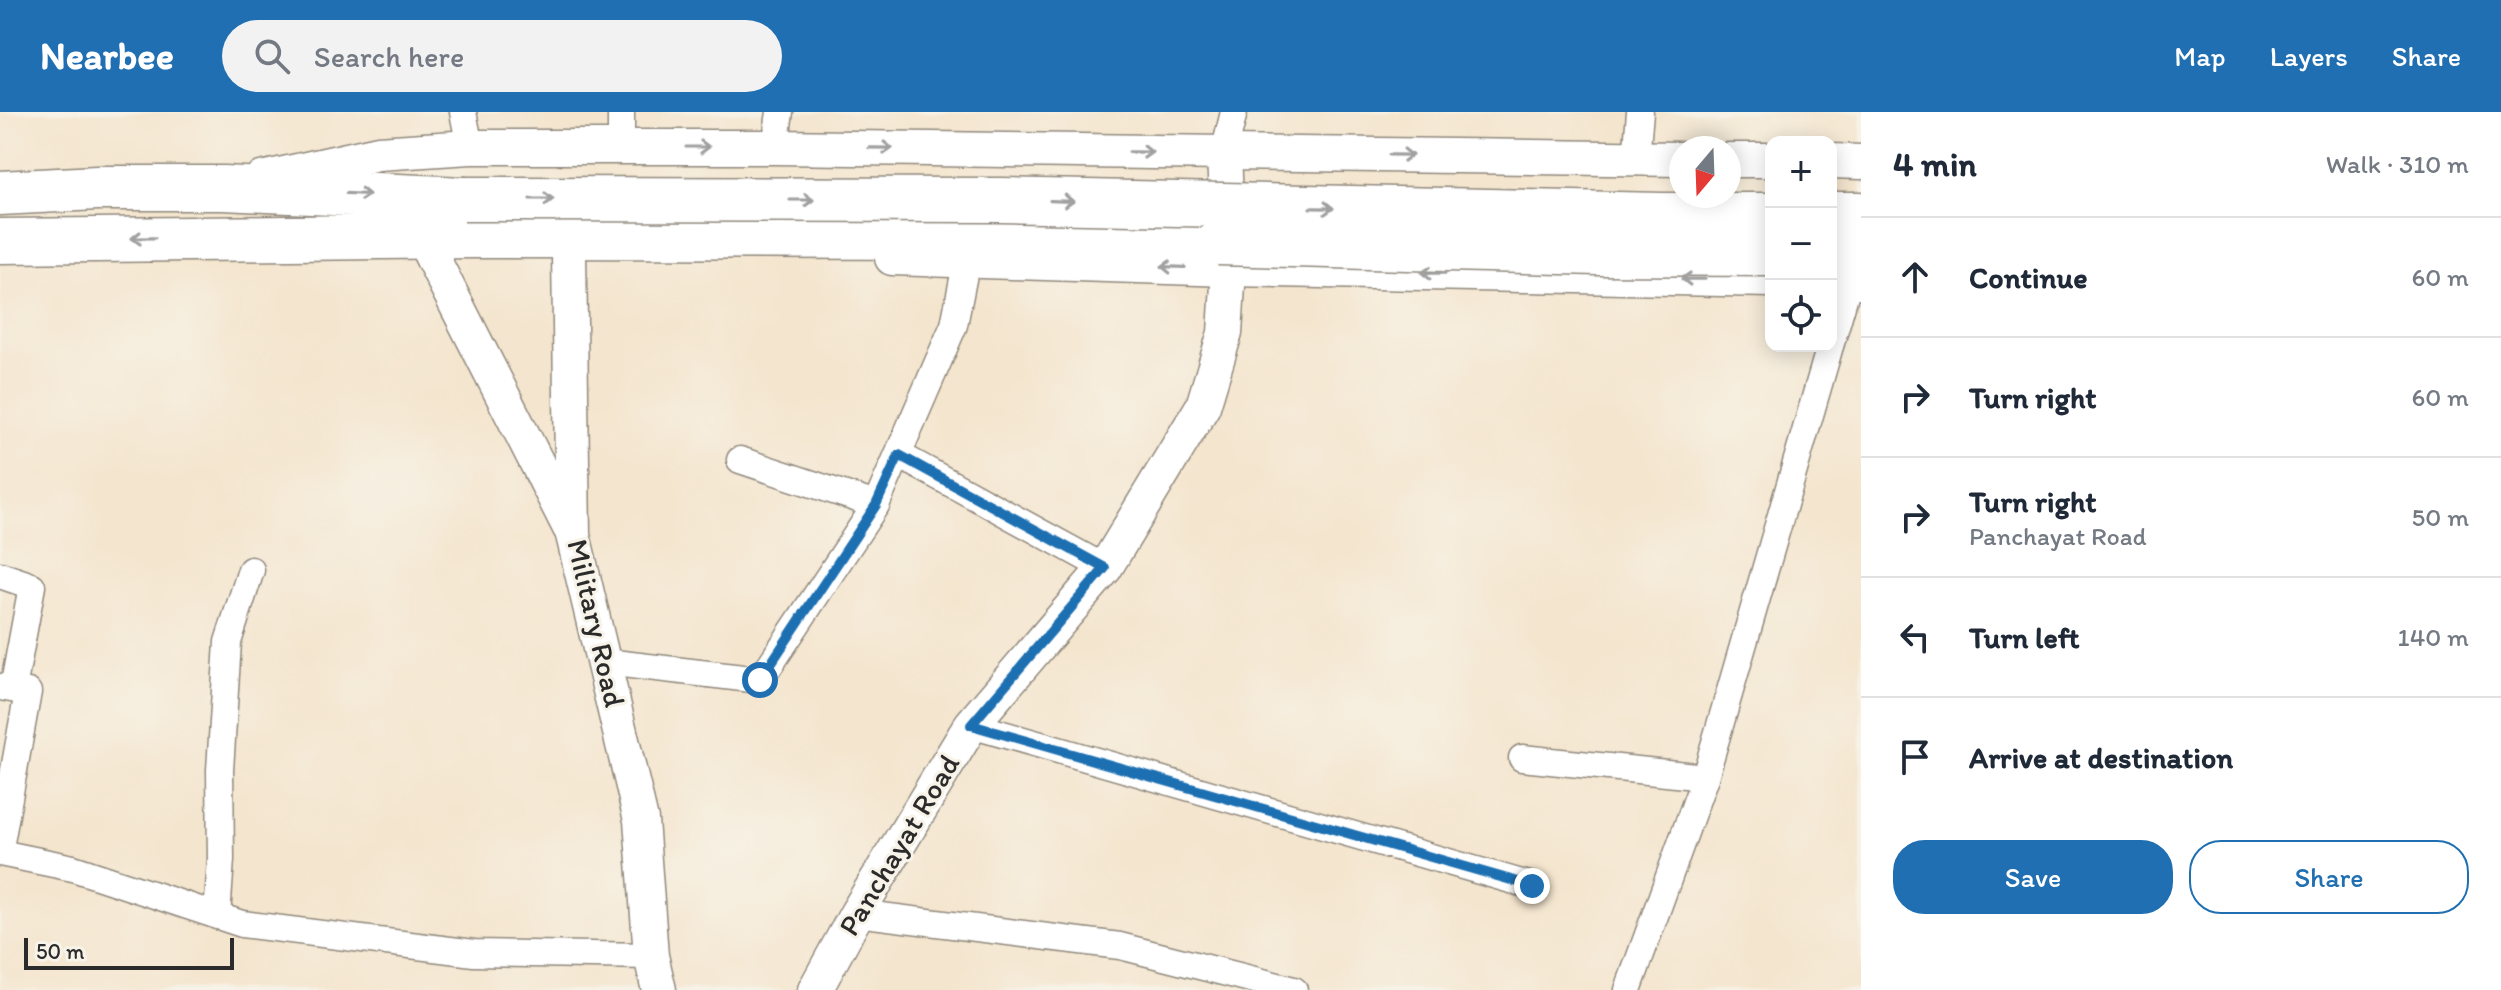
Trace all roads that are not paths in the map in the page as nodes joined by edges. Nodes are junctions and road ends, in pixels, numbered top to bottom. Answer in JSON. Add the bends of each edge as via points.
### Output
{"nodes":[{"id":1,"x":463,"y":112,"type":"edge"},
{"id":2,"x":621,"y":112,"type":"edge"},
{"id":3,"x":780,"y":112,"type":"edge"},
{"id":4,"x":1234,"y":112,"type":"edge"},
{"id":5,"x":1640,"y":112,"type":"edge"},
{"id":6,"x":470,"y":147,"type":"junction"},
{"id":7,"x":621,"y":147,"type":"junction"},
{"id":8,"x":775,"y":147,"type":"junction"},
{"id":9,"x":1224,"y":153,"type":"junction"},
{"id":10,"x":1636,"y":159,"type":"junction"},
{"id":11,"x":1669,"y":159,"type":"edge"},
{"id":12,"x":1741,"y":160,"type":"edge"},
{"id":13,"x":1765,"y":160,"type":"edge"},
{"id":14,"x":1837,"y":161,"type":"edge"},
{"id":15,"x":1861,"y":162,"type":"edge"},
{"id":16,"x":223,"y":188,"type":"junction"},
{"id":17,"x":0,"y":193,"type":"edge"},
{"id":18,"x":1837,"y":214,"type":"edge"},
{"id":19,"x":1861,"y":214,"type":"edge"},
{"id":20,"x":1765,"y":215,"type":"edge"},
{"id":21,"x":468,"y":217,"type":"junction"},
{"id":22,"x":209,"y":237,"type":"junction"},
{"id":23,"x":0,"y":241,"type":"edge"},
{"id":24,"x":428,"y":249,"type":"junction"},
{"id":25,"x":569,"y":253,"type":"junction"},
{"id":26,"x":1765,"y":254,"type":"edge"},
{"id":27,"x":967,"y":259,"type":"junction"},
{"id":28,"x":1229,"y":269,"type":"junction"},
{"id":29,"x":1847,"y":270,"type":"edge"},
{"id":30,"x":1765,"y":280,"type":"edge"},
{"id":31,"x":1837,"y":314,"type":"edge"},
{"id":32,"x":1828,"y":352,"type":"edge"},
{"id":33,"x":899,"y":455,"type":"junction"},
{"id":34,"x":740,"y":460,"type":"dead end"},
{"id":35,"x":876,"y":505,"type":"junction"},
{"id":36,"x":573,"y":535,"type":"junction"},
{"id":37,"x":1105,"y":568,"type":"junction"},
{"id":38,"x":251,"y":570,"type":"dead end"},
{"id":39,"x":0,"y":575,"type":"edge"},
{"id":40,"x":605,"y":662,"type":"junction"},
{"id":41,"x":6,"y":688,"type":"edge"},
{"id":42,"x":971,"y":725,"type":"junction"},
{"id":43,"x":1522,"y":758,"type":"dead end"},
{"id":44,"x":1705,"y":777,"type":"junction"},
{"id":45,"x":0,"y":850,"type":"edge"},
{"id":46,"x":1532,"y":886,"type":"dead end"},
{"id":47,"x":857,"y":913,"type":"junction"},
{"id":48,"x":217,"y":916,"type":"junction"},
{"id":49,"x":651,"y":956,"type":"junction"},
{"id":50,"x":1290,"y":989,"type":"edge"},
{"id":51,"x":659,"y":990,"type":"edge"},
{"id":52,"x":815,"y":990,"type":"edge"},
{"id":53,"x":1628,"y":990,"type":"edge"}],
"edges":[{"from":1,"to":6,"type":"street"},
{"from":2,"to":7,"type":"street"},
{"from":3,"to":8,"type":"street"},
{"from":4,"to":9,"type":"street"},
{"from":5,"to":10,"type":"street"},
{"from":6,"to":7,"type":"street"},
{"from":6,"to":16,"type":"street","via":[[378,153]]},
{"from":7,"to":8,"type":"street","one_way":true},
{"from":8,"to":9,"type":"street","one_way":true},
{"from":9,"to":10,"type":"street","one_way":true},
{"from":9,"to":28,"type":"street","name":"Panchayat Road"},
{"from":10,"to":11,"type":"street"},
{"from":12,"to":13,"type":"street"},
{"from":14,"to":15,"type":"street"},
{"from":16,"to":17,"type":"highway"},
{"from":16,"to":21,"type":"highway","one_way":true},
{"from":18,"to":19,"type":"highway"},
{"from":21,"to":20,"type":"highway","one_way":true,"bridge":true,"via":[[1001,200]]},
{"from":21,"to":22,"type":"highway"},
{"from":21,"to":26,"type":"highway","bridge":true,"via":[[992,237]]},
{"from":22,"to":23,"type":"highway","one_way":true},
{"from":22,"to":24,"type":"street"},
{"from":24,"to":25,"type":"street"},
{"from":24,"to":36,"type":"street"},
{"from":25,"to":27,"type":"street"},
{"from":25,"to":36,"type":"street","name":"Military Road"},
{"from":28,"to":27,"type":"street","one_way":true},
{"from":27,"to":33,"type":"street","via":[[954,325]]},
{"from":30,"to":28,"type":"street","one_way":true},
{"from":28,"to":37,"type":"street","name":"Panchayat Road","via":[[1225,333],[1203,406]]},
{"from":29,"to":31,"type":"street"},
{"from":32,"to":44,"type":"street"},
{"from":33,"to":35,"type":"street"},
{"from":33,"to":37,"type":"street"},
{"from":34,"to":35,"type":"street"},
{"from":35,"to":40,"type":"street","via":[[760,680]]},
{"from":36,"to":40,"type":"street","name":"Military Road"},
{"from":37,"to":42,"type":"street","name":"Panchayat Road"},
{"from":38,"to":48,"type":"street","via":[[228,642]]},
{"from":39,"to":41,"type":"street","via":[[32,586]]},
{"from":40,"to":49,"type":"street","name":"Military Road","via":[[641,820]]},
{"from":41,"to":45,"type":"street","via":[[28,692]]},
{"from":42,"to":46,"type":"street"},
{"from":42,"to":47,"type":"street","name":"Panchayat Road"},
{"from":43,"to":44,"type":"street"},
{"from":44,"to":53,"type":"street"},
{"from":45,"to":48,"type":"street","via":[[73,868]]},
{"from":47,"to":50,"type":"street","via":[[1120,946]]},
{"from":47,"to":52,"type":"street","name":"Panchayat Road"},
{"from":48,"to":49,"type":"street","via":[[242,924],[474,953]]},
{"from":49,"to":51,"type":"street","name":"Military Road"}]}
